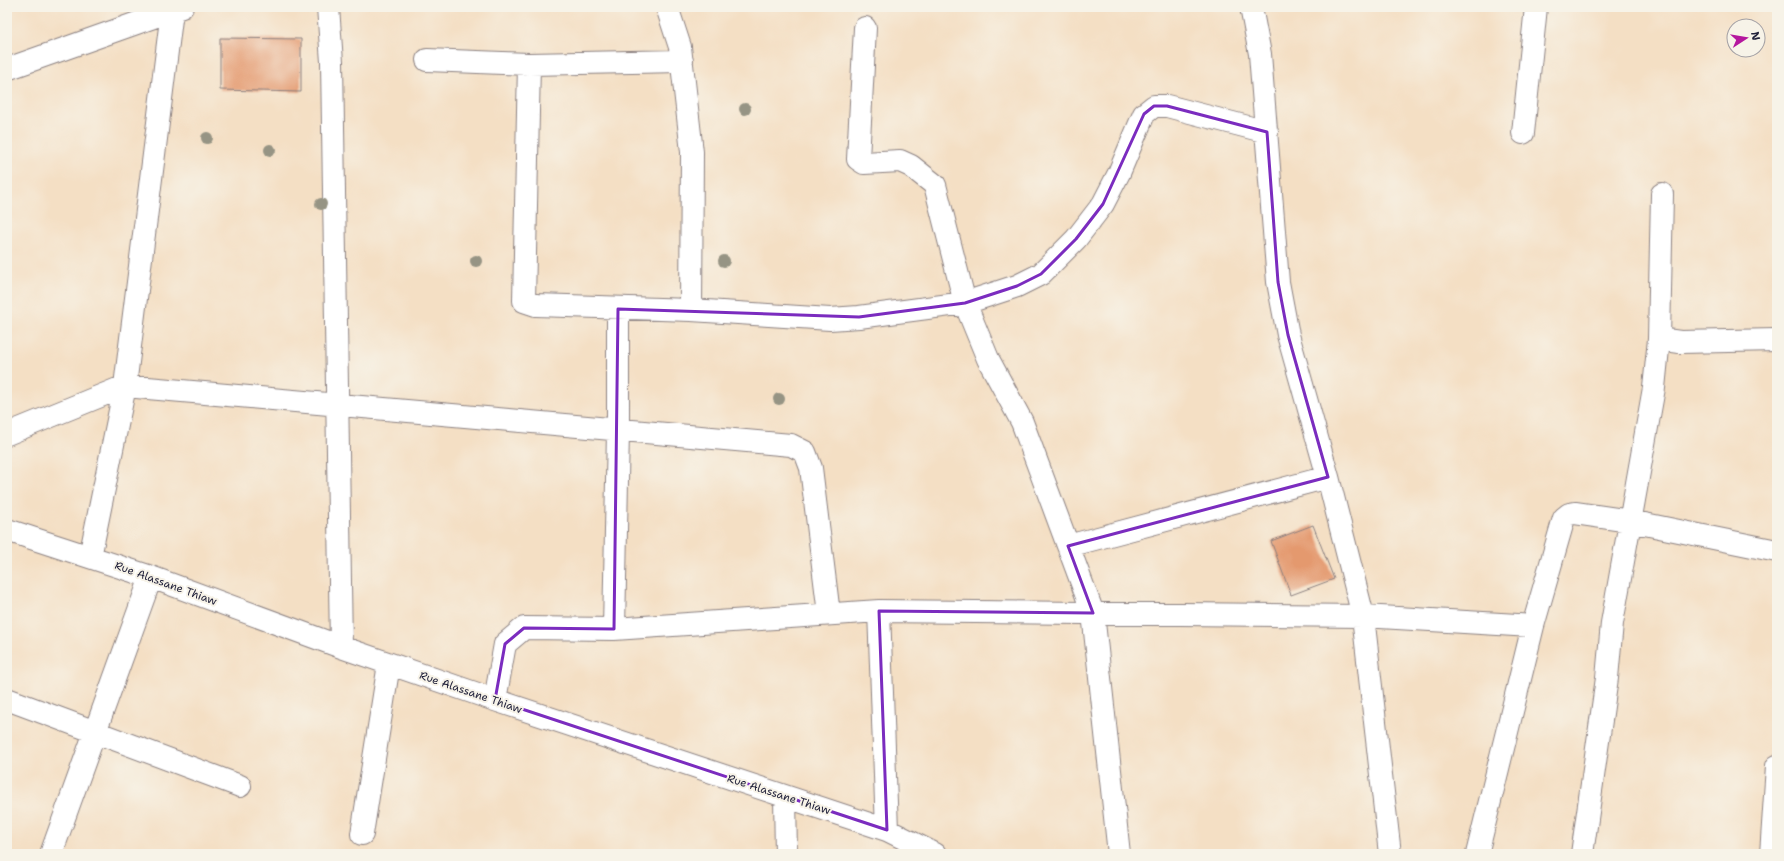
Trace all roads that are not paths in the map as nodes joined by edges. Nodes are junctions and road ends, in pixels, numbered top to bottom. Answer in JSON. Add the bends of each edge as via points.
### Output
{"nodes":[{"id":1,"x":328,"y":7,"type":"edge"},
{"id":2,"x":667,"y":7,"type":"edge"},
{"id":3,"x":1251,"y":7,"type":"edge"},
{"id":4,"x":1536,"y":7,"type":"edge"},
{"id":5,"x":177,"y":9,"type":"edge"},
{"id":6,"x":865,"y":28,"type":"dead end"},
{"id":7,"x":427,"y":60,"type":"dead end"},
{"id":8,"x":682,"y":61,"type":"junction"},
{"id":9,"x":528,"y":64,"type":"junction"},
{"id":10,"x":7,"y":69,"type":"edge"},
{"id":11,"x":1267,"y":132,"type":"junction"},
{"id":12,"x":1523,"y":133,"type":"dead end"},
{"id":13,"x":1662,"y":194,"type":"dead end"},
{"id":14,"x":965,"y":303,"type":"junction"},
{"id":15,"x":618,"y":309,"type":"junction"},
{"id":16,"x":691,"y":310,"type":"junction"},
{"id":17,"x":1659,"y":339,"type":"junction"},
{"id":18,"x":1777,"y":340,"type":"edge"},
{"id":19,"x":125,"y":386,"type":"junction"},
{"id":20,"x":337,"y":405,"type":"junction"},
{"id":21,"x":618,"y":431,"type":"junction"},
{"id":22,"x":7,"y":434,"type":"edge"},
{"id":23,"x":1328,"y":477,"type":"junction"},
{"id":24,"x":1630,"y":521,"type":"junction"},
{"id":25,"x":7,"y":530,"type":"edge"},
{"id":26,"x":1068,"y":546,"type":"junction"},
{"id":27,"x":1777,"y":551,"type":"edge"},
{"id":28,"x":90,"y":557,"type":"junction"},
{"id":29,"x":151,"y":577,"type":"junction"},
{"id":30,"x":878,"y":611,"type":"junction"},
{"id":31,"x":1093,"y":613,"type":"junction"},
{"id":32,"x":829,"y":614,"type":"junction"},
{"id":33,"x":1363,"y":616,"type":"junction"},
{"id":34,"x":1533,"y":626,"type":"junction"},
{"id":35,"x":614,"y":629,"type":"junction"},
{"id":36,"x":341,"y":647,"type":"junction"},
{"id":37,"x":388,"y":664,"type":"junction"},
{"id":38,"x":7,"y":699,"type":"edge"},
{"id":39,"x":494,"y":700,"type":"junction"},
{"id":40,"x":95,"y":731,"type":"junction"},
{"id":41,"x":1777,"y":766,"type":"edge"},
{"id":42,"x":240,"y":786,"type":"dead end"},
{"id":43,"x":785,"y":797,"type":"junction"},
{"id":44,"x":887,"y":830,"type":"junction"},
{"id":45,"x":362,"y":834,"type":"dead end"},
{"id":46,"x":51,"y":854,"type":"edge"},
{"id":47,"x":786,"y":854,"type":"edge"},
{"id":48,"x":935,"y":854,"type":"edge"},
{"id":49,"x":1119,"y":854,"type":"edge"},
{"id":50,"x":1390,"y":854,"type":"edge"},
{"id":51,"x":1477,"y":854,"type":"edge"},
{"id":52,"x":1582,"y":854,"type":"edge"},
{"id":53,"x":1771,"y":854,"type":"edge"}],
"edges":[{"from":1,"to":20,"type":"street","via":[[332,62]]},
{"from":2,"to":8,"type":"street"},
{"from":3,"to":11,"type":"street","via":[[1260,54]]},
{"from":4,"to":12,"type":"street"},
{"from":5,"to":10,"type":"street"},
{"from":5,"to":19,"type":"street"},
{"from":6,"to":14,"type":"street","via":[[858,158],[864,163],[900,161],[912,166],[935,185]]},
{"from":7,"to":9,"type":"street"},
{"from":8,"to":9,"type":"street"},
{"from":8,"to":16,"type":"street","via":[[692,152]]},
{"from":9,"to":15,"type":"street","via":[[524,301],[536,305]]},
{"from":11,"to":14,"type":"street","via":[[1167,106],[1154,106],[1144,114],[1104,204],[1076,239],[1041,274],[1017,286]]},
{"from":11,"to":23,"type":"street","via":[[1278,282],[1288,334]]},
{"from":13,"to":17,"type":"street"},
{"from":14,"to":16,"type":"street","via":[[860,317],[830,318]]},
{"from":14,"to":26,"type":"street","via":[[988,359],[1022,422]]},
{"from":15,"to":16,"type":"street"},
{"from":15,"to":21,"type":"street"},
{"from":17,"to":18,"type":"street","via":[[1680,342]]},
{"from":17,"to":24,"type":"street","via":[[1654,388]]},
{"from":19,"to":20,"type":"street"},
{"from":19,"to":22,"type":"street"},
{"from":19,"to":28,"type":"street"},
{"from":20,"to":21,"type":"street"},
{"from":20,"to":36,"type":"street"},
{"from":21,"to":32,"type":"street","via":[[791,446],[805,452],[811,468]]},
{"from":21,"to":35,"type":"street"},
{"from":23,"to":26,"type":"street"},
{"from":23,"to":33,"type":"street"},
{"from":24,"to":27,"type":"street"},
{"from":24,"to":34,"type":"street","via":[[1575,513],[1564,518]]},
{"from":24,"to":52,"type":"street","via":[[1612,623],[1607,678]]},
{"from":25,"to":28,"type":"street","name":"Rue Alassane Thiaw"},
{"from":26,"to":31,"type":"street"},
{"from":28,"to":29,"type":"street","name":"Rue Alassane Thiaw"},
{"from":29,"to":36,"type":"street","name":"Rue Alassane Thiaw"},
{"from":29,"to":40,"type":"street"},
{"from":30,"to":31,"type":"street"},
{"from":30,"to":32,"type":"street"},
{"from":30,"to":44,"type":"street"},
{"from":31,"to":33,"type":"street"},
{"from":31,"to":49,"type":"street"},
{"from":32,"to":35,"type":"street"},
{"from":33,"to":34,"type":"street"},
{"from":33,"to":50,"type":"street"},
{"from":34,"to":51,"type":"street"},
{"from":35,"to":39,"type":"street","via":[[524,628],[505,644]]},
{"from":36,"to":37,"type":"street","name":"Rue Alassane Thiaw"},
{"from":37,"to":39,"type":"street","name":"Rue Alassane Thiaw"},
{"from":37,"to":45,"type":"street"},
{"from":38,"to":40,"type":"street"},
{"from":39,"to":43,"type":"street","name":"Rue Alassane Thiaw"},
{"from":40,"to":42,"type":"street"},
{"from":40,"to":46,"type":"street"},
{"from":41,"to":53,"type":"street"},
{"from":43,"to":44,"type":"street","name":"Rue Alassane Thiaw"},
{"from":43,"to":47,"type":"street"},
{"from":44,"to":48,"type":"street","name":"Rue Alassane Thiaw"}]}
